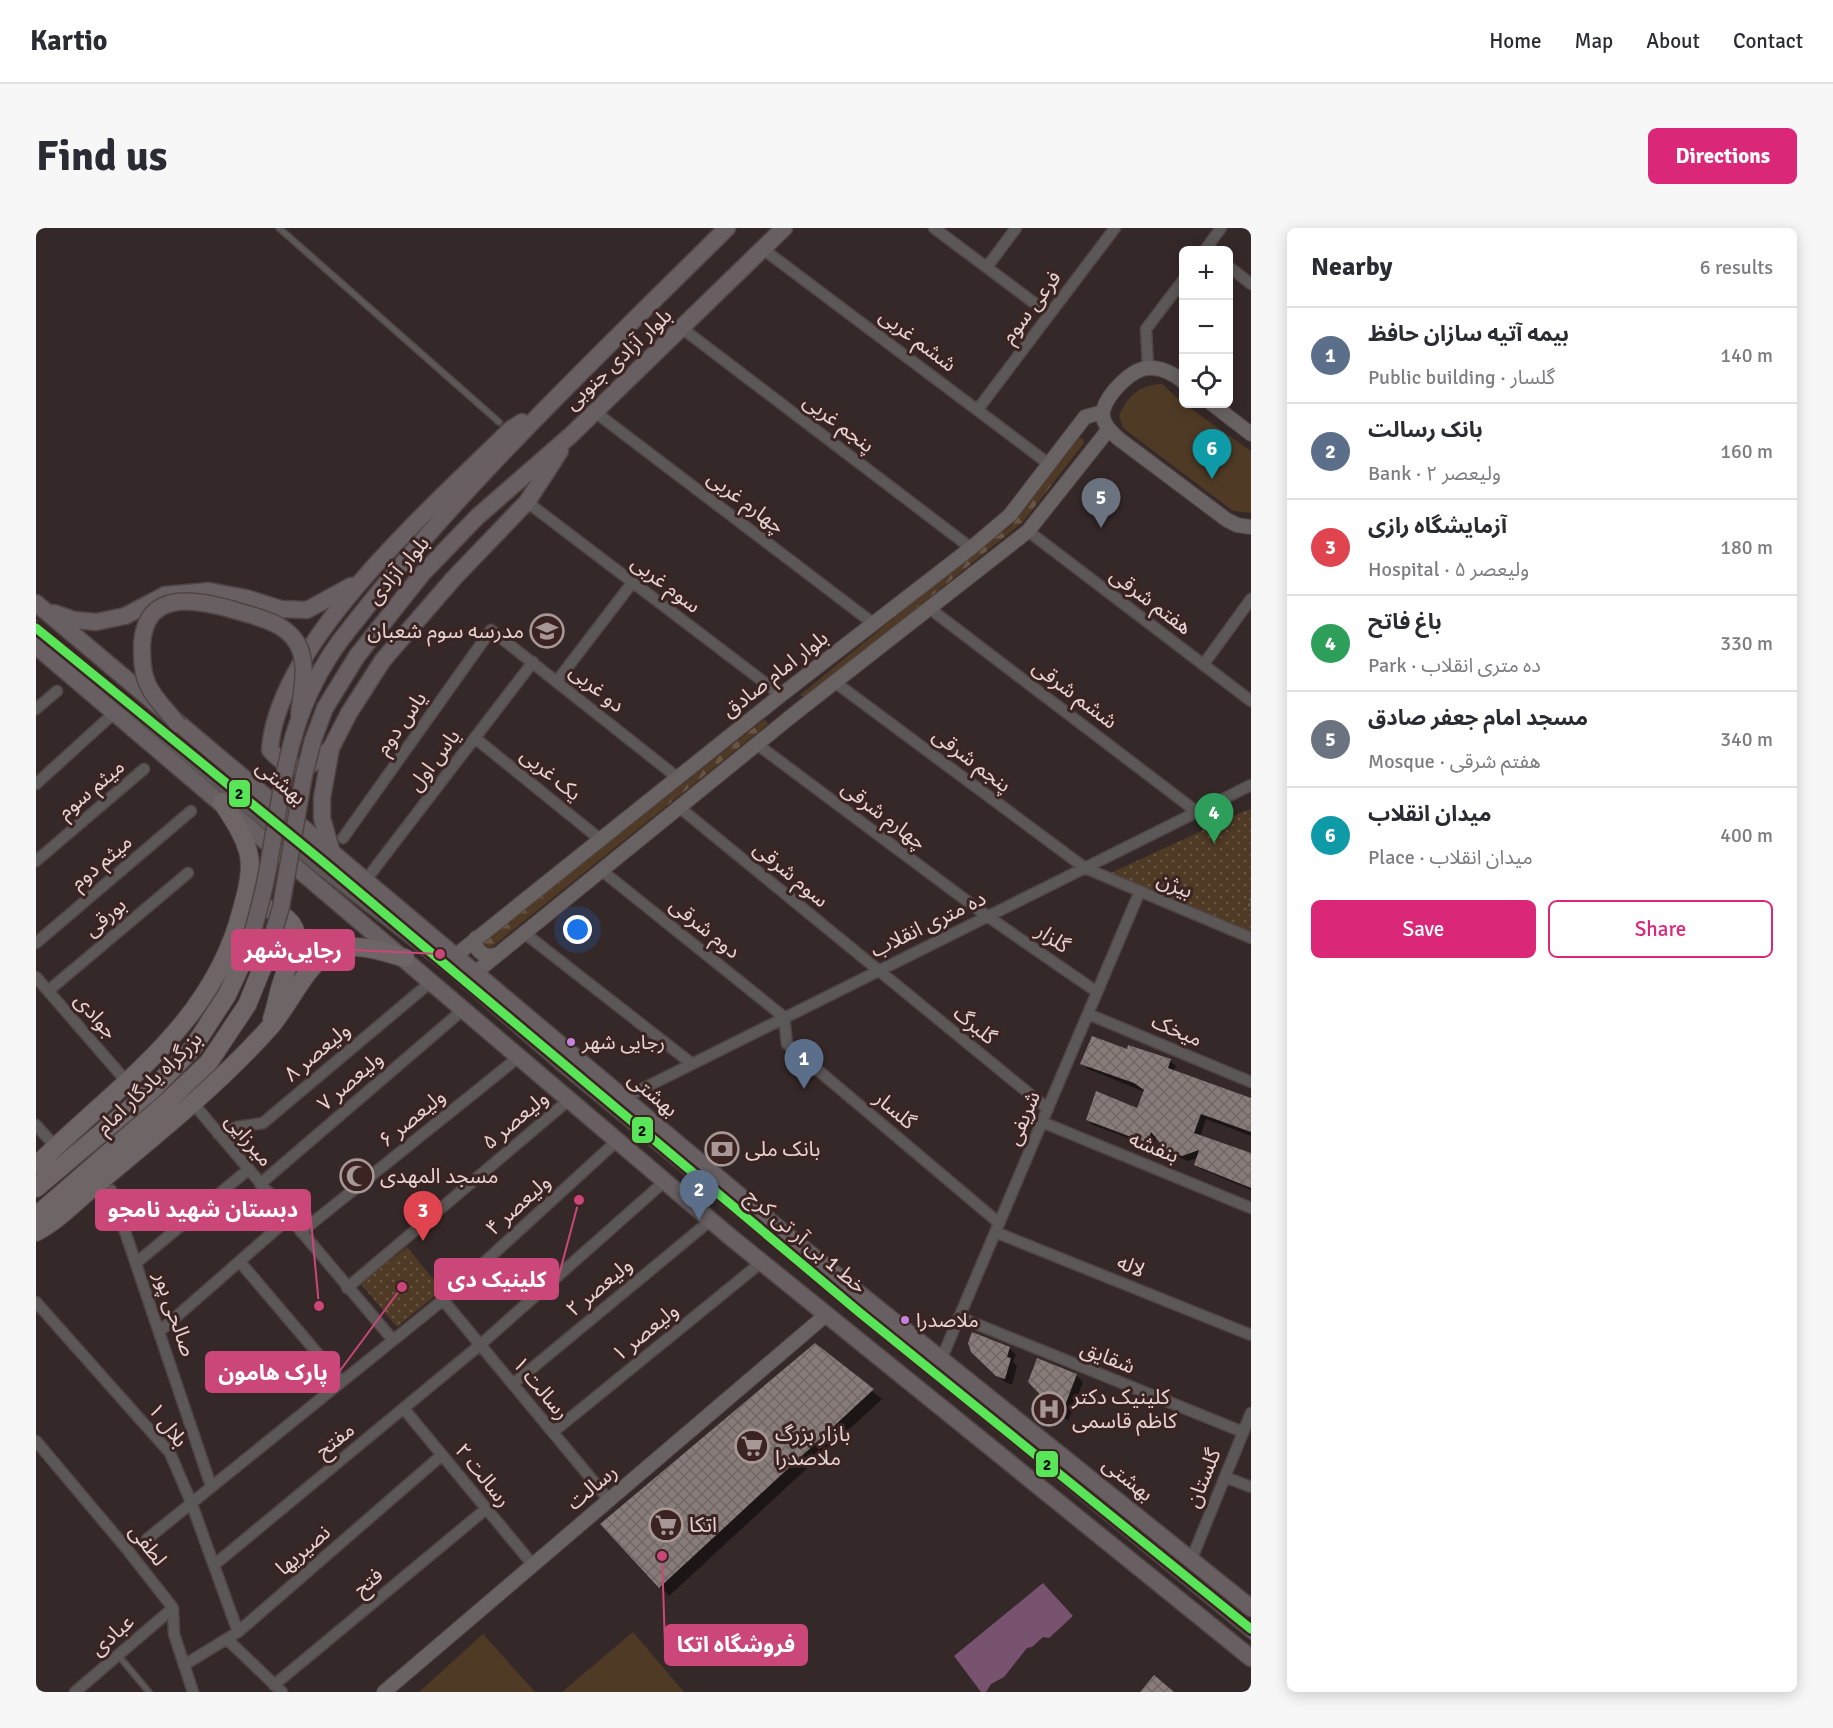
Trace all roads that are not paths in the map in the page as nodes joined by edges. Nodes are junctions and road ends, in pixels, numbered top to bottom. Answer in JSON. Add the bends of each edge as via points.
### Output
{"nodes":[{"id":1,"x":279,"y":228,"type":"edge"},
{"id":2,"x":727,"y":228,"type":"edge"},
{"id":3,"x":783,"y":228,"type":"edge"},
{"id":4,"x":934,"y":228,"type":"edge"},
{"id":5,"x":1016,"y":228,"type":"edge"},
{"id":6,"x":1115,"y":228,"type":"edge"},
{"id":7,"x":1221,"y":228,"type":"edge"},
{"id":8,"x":1210,"y":246,"type":"edge"},
{"id":9,"x":763,"y":249,"type":"junction"},
{"id":10,"x":987,"y":267,"type":"junction"},
{"id":11,"x":1233,"y":270,"type":"edge"},
{"id":12,"x":1251,"y":284,"type":"edge"},
{"id":13,"x":1179,"y":286,"type":"edge"},
{"id":14,"x":1049,"y":314,"type":"junction"},
{"id":15,"x":683,"y":328,"type":"junction"},
{"id":16,"x":1148,"y":367,"type":"junction"},
{"id":17,"x":1179,"y":379,"type":"edge"},
{"id":18,"x":546,"y":407,"type":"junction"},
{"id":19,"x":1217,"y":408,"type":"edge"},
{"id":20,"x":978,"y":409,"type":"junction"},
{"id":21,"x":595,"y":412,"type":"junction"},
{"id":22,"x":1103,"y":412,"type":"junction"},
{"id":23,"x":499,"y":422,"type":"dead end"},
{"id":24,"x":1109,"y":429,"type":"junction"},
{"id":25,"x":1251,"y":434,"type":"edge"},
{"id":26,"x":571,"y":435,"type":"junction"},
{"id":27,"x":1049,"y":464,"type":"junction"},
{"id":28,"x":527,"y":502,"type":"junction"},
{"id":29,"x":455,"y":506,"type":"joint"},
{"id":30,"x":477,"y":517,"type":"joint"},
{"id":31,"x":1251,"y":527,"type":"edge"},
{"id":32,"x":1028,"y":531,"type":"junction"},
{"id":33,"x":971,"y":548,"type":"junction"},
{"id":34,"x":359,"y":580,"type":"junction"},
{"id":35,"x":632,"y":583,"type":"junction"},
{"id":36,"x":1251,"y":599,"type":"edge"},
{"id":37,"x":929,"y":608,"type":"junction"},
{"id":38,"x":38,"y":612,"type":"edge"},
{"id":39,"x":874,"y":624,"type":"junction"},
{"id":40,"x":491,"y":630,"type":"joint"},
{"id":41,"x":36,"y":634,"type":"edge"},
{"id":42,"x":36,"y":646,"type":"edge"},
{"id":43,"x":532,"y":662,"type":"junction"},
{"id":44,"x":1203,"y":665,"type":"junction"},
{"id":45,"x":557,"y":681,"type":"junction"},
{"id":46,"x":836,"y":683,"type":"junction"},
{"id":47,"x":57,"y":691,"type":"dead end"},
{"id":48,"x":781,"y":695,"type":"junction"},
{"id":49,"x":1251,"y":701,"type":"edge"},
{"id":50,"x":36,"y":709,"type":"edge"},
{"id":51,"x":114,"y":712,"type":"junction"},
{"id":52,"x":794,"y":714,"type":"junction"},
{"id":53,"x":299,"y":716,"type":"junction"},
{"id":54,"x":178,"y":725,"type":"junction"},
{"id":55,"x":475,"y":738,"type":"junction"},
{"id":56,"x":758,"y":745,"type":"junction"},
{"id":57,"x":331,"y":748,"type":"junction"},
{"id":58,"x":144,"y":770,"type":"dead end"},
{"id":59,"x":678,"y":778,"type":"junction"},
{"id":60,"x":36,"y":784,"type":"edge"},
{"id":61,"x":1251,"y":785,"type":"edge"},
{"id":62,"x":222,"y":802,"type":"junction"},
{"id":63,"x":679,"y":807,"type":"junction"},
{"id":64,"x":191,"y":811,"type":"dead end"},
{"id":65,"x":1197,"y":812,"type":"junction"},
{"id":66,"x":343,"y":838,"type":"dead end"},
{"id":67,"x":601,"y":840,"type":"junction"},
{"id":68,"x":332,"y":854,"type":"junction"},
{"id":69,"x":36,"y":861,"type":"edge"},
{"id":70,"x":1085,"y":868,"type":"junction"},
{"id":71,"x":601,"y":870,"type":"junction"},
{"id":72,"x":188,"y":873,"type":"dead end"},
{"id":73,"x":365,"y":881,"type":"junction"},
{"id":74,"x":1140,"y":891,"type":"junction"},
{"id":75,"x":987,"y":916,"type":"junction"},
{"id":76,"x":239,"y":921,"type":"junction"},
{"id":77,"x":523,"y":932,"type":"junction"},
{"id":78,"x":476,"y":938,"type":"junction"},
{"id":79,"x":1251,"y":938,"type":"edge"},
{"id":80,"x":36,"y":943,"type":"edge"},
{"id":81,"x":246,"y":954,"type":"joint"},
{"id":82,"x":495,"y":955,"type":"junction"},
{"id":83,"x":455,"y":956,"type":"junction"},
{"id":84,"x":405,"y":958,"type":"junction"},
{"id":85,"x":266,"y":961,"type":"joint"},
{"id":86,"x":878,"y":971,"type":"junction"},
{"id":87,"x":476,"y":974,"type":"junction"},
{"id":88,"x":36,"y":976,"type":"edge"},
{"id":89,"x":432,"y":981,"type":"junction"},
{"id":90,"x":48,"y":991,"type":"junction"},
{"id":91,"x":1097,"y":992,"type":"junction"},
{"id":92,"x":465,"y":1008,"type":"junction"},
{"id":93,"x":1088,"y":1014,"type":"junction"},
{"id":94,"x":784,"y":1017,"type":"junction"},
{"id":95,"x":270,"y":1026,"type":"junction"},
{"id":96,"x":520,"y":1056,"type":"junction"},
{"id":97,"x":691,"y":1063,"type":"junction"},
{"id":98,"x":127,"y":1082,"type":"junction"},
{"id":99,"x":1251,"y":1082,"type":"edge"},
{"id":100,"x":622,"y":1098,"type":"junction"},
{"id":101,"x":570,"y":1099,"type":"junction"},
{"id":102,"x":192,"y":1102,"type":"junction"},
{"id":103,"x":1048,"y":1109,"type":"junction"},
{"id":104,"x":1042,"y":1122,"type":"junction"},
{"id":105,"x":36,"y":1125,"type":"edge"},
{"id":106,"x":218,"y":1134,"type":"junction"},
{"id":107,"x":618,"y":1140,"type":"junction"},
{"id":108,"x":55,"y":1146,"type":"junction"},
{"id":109,"x":36,"y":1166,"type":"edge"},
{"id":110,"x":249,"y":1169,"type":"junction"},
{"id":111,"x":665,"y":1181,"type":"junction"},
{"id":112,"x":260,"y":1184,"type":"junction"},
{"id":113,"x":36,"y":1188,"type":"edge"},
{"id":114,"x":111,"y":1190,"type":"dead end"},
{"id":115,"x":1251,"y":1208,"type":"edge"},
{"id":116,"x":36,"y":1216,"type":"edge"},
{"id":117,"x":289,"y":1218,"type":"junction"},
{"id":118,"x":711,"y":1220,"type":"junction"},
{"id":119,"x":997,"y":1227,"type":"junction"},
{"id":120,"x":36,"y":1232,"type":"edge"},
{"id":121,"x":301,"y":1232,"type":"junction"},
{"id":122,"x":240,"y":1262,"type":"junction"},
{"id":123,"x":763,"y":1262,"type":"junction"},
{"id":124,"x":136,"y":1263,"type":"junction"},
{"id":125,"x":347,"y":1288,"type":"junction"},
{"id":126,"x":443,"y":1300,"type":"junction"},
{"id":127,"x":36,"y":1302,"type":"edge"},
{"id":128,"x":827,"y":1314,"type":"junction"},
{"id":129,"x":959,"y":1317,"type":"junction"},
{"id":130,"x":160,"y":1331,"type":"junction"},
{"id":131,"x":1251,"y":1335,"type":"edge"},
{"id":132,"x":393,"y":1340,"type":"junction"},
{"id":133,"x":480,"y":1345,"type":"junction"},
{"id":134,"x":941,"y":1360,"type":"junction"},
{"id":135,"x":342,"y":1381,"type":"junction"},
{"id":136,"x":513,"y":1384,"type":"junction"},
{"id":137,"x":404,"y":1409,"type":"junction"},
{"id":138,"x":1251,"y":1413,"type":"edge"},
{"id":139,"x":553,"y":1432,"type":"junction"},
{"id":140,"x":1243,"y":1432,"type":"junction"},
{"id":141,"x":36,"y":1441,"type":"edge"},
{"id":142,"x":442,"y":1455,"type":"junction"},
{"id":143,"x":1225,"y":1477,"type":"junction"},
{"id":144,"x":211,"y":1486,"type":"junction"},
{"id":145,"x":1251,"y":1487,"type":"edge"},
{"id":146,"x":609,"y":1500,"type":"junction"},
{"id":147,"x":191,"y":1502,"type":"junction"},
{"id":148,"x":486,"y":1509,"type":"junction"},
{"id":149,"x":147,"y":1539,"type":"dead end"},
{"id":150,"x":1192,"y":1558,"type":"junction"},
{"id":151,"x":214,"y":1565,"type":"junction"},
{"id":152,"x":533,"y":1565,"type":"junction"},
{"id":153,"x":173,"y":1608,"type":"junction"},
{"id":154,"x":1251,"y":1608,"type":"edge"},
{"id":155,"x":1251,"y":1629,"type":"edge"},
{"id":156,"x":238,"y":1632,"type":"junction"},
{"id":157,"x":1251,"y":1635,"type":"edge"},
{"id":158,"x":228,"y":1640,"type":"junction"},
{"id":159,"x":118,"y":1655,"type":"junction"},
{"id":160,"x":1251,"y":1658,"type":"edge"},
{"id":161,"x":184,"y":1665,"type":"junction"},
{"id":162,"x":278,"y":1688,"type":"edge"},
{"id":163,"x":75,"y":1692,"type":"edge"},
{"id":164,"x":149,"y":1692,"type":"edge"},
{"id":165,"x":194,"y":1692,"type":"edge"},
{"id":166,"x":384,"y":1692,"type":"edge"}],
"edges":[{"from":1,"to":23,"type":"lane"},
{"from":2,"to":18,"type":"main road","name":"بلوار آزادی جنوبی"},
{"from":3,"to":9,"type":"main road","name":"بلوار آزادی جنوبی"},
{"from":4,"to":10,"type":"street"},
{"from":5,"to":10,"type":"street"},
{"from":6,"to":14,"type":"street","name":"فرعی سوم"},
{"from":7,"to":8,"type":"street"},
{"from":9,"to":15,"type":"main road","name":"بلوار آزادی جنوبی"},
{"from":9,"to":20,"type":"street","name":"ششم غربی"},
{"from":10,"to":14,"type":"street"},
{"from":11,"to":12,"type":"street"},
{"from":13,"to":16,"type":"street","via":[[1146,329]]},
{"from":14,"to":20,"type":"street","name":"فرعی سوم"},
{"from":15,"to":21,"type":"main road","name":"بلوار آزادی جنوبی"},
{"from":15,"to":33,"type":"street","name":"پنجم غربی"},
{"from":16,"to":17,"type":"main road","via":[[1163,369]]},
{"from":16,"to":22,"type":"main road","via":[[1120,384]]},
{"from":18,"to":29,"type":"main road","name":"بلوار آزادی جنوبی"},
{"from":18,"to":34,"type":"main road","via":[[511,429]]},
{"from":19,"to":25,"type":"main road"},
{"from":20,"to":27,"type":"street","name":"ششم غربی"},
{"from":21,"to":26,"type":"main road","name":"بلوار آزادی جنوبی"},
{"from":21,"to":39,"type":"street","name":"چهارم غربی"},
{"from":22,"to":24,"type":"main road"},
{"from":22,"to":27,"type":"main road","name":"بلوار امام صادق","via":[[1085,417]]},
{"from":24,"to":31,"type":"main road","via":[[1227,520]]},
{"from":24,"to":32,"type":"main road","name":"بلوار امام صادق"},
{"from":26,"to":28,"type":"main road"},
{"from":26,"to":30,"type":"main road","name":"بلوار آزادی جنوبی"},
{"from":27,"to":33,"type":"main road","name":"بلوار امام صادق","via":[[1010,515]]},
{"from":28,"to":35,"type":"street","name":"سوم غربی"},
{"from":28,"to":57,"type":"main road","via":[[383,660]]},
{"from":29,"to":53,"type":"main road","name":"بلوار آزادی","bridge":true,"via":[[406,557],[340,641],[321,667]]},
{"from":30,"to":85,"type":"main road","name":"بلوار آزادی","bridge":true,"via":[[422,574],[357,656],[326,708],[304,775],[284,897]]},
{"from":32,"to":37,"type":"main road","name":"بلوار امام صادق"},
{"from":32,"to":44,"type":"street","name":"هفتم شرقی"},
{"from":33,"to":39,"type":"main road","name":"بلوار امام صادق"},
{"from":34,"to":38,"type":"main road","via":[[307,610],[281,609],[209,591],[165,595],[125,616],[96,622]]},
{"from":34,"to":57,"type":"main road","via":[[302,662],[270,738],[270,750],[292,768],[310,766]]},
{"from":35,"to":45,"type":"street"},
{"from":35,"to":48,"type":"street","name":"سوم غربی"},
{"from":36,"to":44,"type":"street"},
{"from":37,"to":46,"type":"main road","name":"بلوار امام صادق"},
{"from":37,"to":65,"type":"street","name":"ششم شرقی"},
{"from":38,"to":54,"type":"main road","name":"بهشتى"},
{"from":38,"to":155,"type":"lane","name":"خط 1 بی آر تی کرج","via":[[245,802],[401,930],[455,969],[568,1068]]},
{"from":39,"to":48,"type":"main road","name":"بلوار امام صادق"},
{"from":40,"to":43,"type":"street","name":"دو غربی"},
{"from":40,"to":66,"type":"street","name":"یاس دوم"},
{"from":41,"to":157,"type":"lane","name":"خط 1 بی آر تی کرج","via":[[315,868],[447,970],[561,1069]]},
{"from":42,"to":51,"type":"main road"},
{"from":43,"to":45,"type":"street","name":"دو غربی"},
{"from":43,"to":55,"type":"street","name":"یاس اول"},
{"from":44,"to":49,"type":"street","name":"هفتم شرقی"},
{"from":45,"to":59,"type":"street","name":"دو غربی"},
{"from":46,"to":52,"type":"main road","name":"بلوار امام صادق"},
{"from":46,"to":70,"type":"street","name":"پنجم شرقی"},
{"from":47,"to":50,"type":"street"},
{"from":48,"to":52,"type":"main road"},
{"from":48,"to":59,"type":"main road","name":"بلوار امام صادق"},
{"from":51,"to":60,"type":"street"},
{"from":51,"to":62,"type":"main road"},
{"from":52,"to":56,"type":"main road","name":"بلوار امام صادق"},
{"from":53,"to":54,"type":"main road","bridge":true,"via":[[303,672],[300,651],[291,637],[274,622],[193,600],[173,602],[153,614],[143,634],[141,659],[148,685]]},
{"from":53,"to":81,"type":"main road","bridge":true,"via":[[283,770],[262,900]]},
{"from":54,"to":68,"type":"main road","name":"بهشتى"},
{"from":55,"to":67,"type":"street","name":"یک غربی"},
{"from":55,"to":73,"type":"street","name":"یاس اول"},
{"from":56,"to":63,"type":"main road","name":"بلوار امام صادق"},
{"from":56,"to":75,"type":"street","name":"چهارم شرقی"},
{"from":57,"to":68,"type":"main road","via":[[322,818]]},
{"from":58,"to":69,"type":"street","name":"میثم سوم"},
{"from":59,"to":67,"type":"main road","name":"بلوار امام صادق"},
{"from":61,"to":65,"type":"street","name":"ده متری انقلاب"},
{"from":62,"to":76,"type":"highway","via":[[243,836],[248,853],[248,884]]},
{"from":62,"to":84,"type":"main road"},
{"from":63,"to":71,"type":"main road","name":"بلوار امام صادق"},
{"from":63,"to":86,"type":"street","name":"سوم شرقی"},
{"from":64,"to":80,"type":"street","name":"میثم دوم"},
{"from":65,"to":70,"type":"street","name":"ده متری انقلاب"},
{"from":67,"to":78,"type":"main road","name":"بلوار امام صادق"},
{"from":68,"to":73,"type":"main road","name":"بهشتى"},
{"from":70,"to":74,"type":"street","name":"بیژن"},
{"from":70,"to":75,"type":"street","name":"ده متری انقلاب"},
{"from":71,"to":77,"type":"main road","name":"بلوار امام صادق"},
{"from":71,"to":94,"type":"street","name":"دوم شرقی"},
{"from":72,"to":90,"type":"street","name":"بورقی"},
{"from":73,"to":83,"type":"main road","name":"بهشتى"},
{"from":74,"to":79,"type":"street","name":"بیژن"},
{"from":74,"to":91,"type":"street","name":"شریفی"},
{"from":75,"to":86,"type":"street","name":"ده متری انقلاب"},
{"from":75,"to":91,"type":"street","name":"گلزار"},
{"from":76,"to":95,"type":"highway","via":[[266,908],[288,918],[296,931],[296,947]]},
{"from":76,"to":98,"type":"highway","via":[[220,972],[204,999]]},
{"from":77,"to":82,"type":"main road","name":"بلوار امام صادق"},
{"from":77,"to":97,"type":"street"},
{"from":78,"to":82,"type":"main road","via":[[475,946],[480,952]]},
{"from":78,"to":83,"type":"main road","name":"بلوار امام صادق"},
{"from":81,"to":113,"type":"highway","name":"بزرگراه یادگار امام","via":[[227,996],[192,1049],[152,1090]]},
{"from":82,"to":87,"type":"main road","name":"بلوار امام صادق"},
{"from":83,"to":87,"type":"main road","name":"بهشتى"},
{"from":84,"to":89,"type":"main road"},
{"from":84,"to":95,"type":"highway","via":[[372,948],[332,951],[320,959]]},
{"from":85,"to":116,"type":"highway","name":"بزرگراه یادگار امام","via":[[247,1005],[208,1062]]},
{"from":86,"to":94,"type":"street","name":"ده متری انقلاب"},
{"from":86,"to":103,"type":"street","name":"گلبرگ"},
{"from":87,"to":100,"type":"main road","name":"بهشتى"},
{"from":88,"to":90,"type":"street","name":"جوادی"},
{"from":89,"to":92,"type":"main road"},
{"from":89,"to":106,"type":"street","name":"ولیعصر ۸","via":[[263,1123]]},
{"from":90,"to":98,"type":"street","name":"جوادی"},
{"from":91,"to":93,"type":"street","name":"شریفی"},
{"from":92,"to":96,"type":"main road"},
{"from":92,"to":112,"type":"street","name":"ولیعصر ۷"},
{"from":93,"to":99,"type":"street","name":"میخک"},
{"from":93,"to":103,"type":"street","name":"شریفی"},
{"from":94,"to":97,"type":"street","name":"ده متری انقلاب"},
{"from":94,"to":119,"type":"street","name":"گلسار","via":[[787,1044]]},
{"from":95,"to":102,"type":"highway"},
{"from":96,"to":101,"type":"main road"},
{"from":96,"to":121,"type":"street","name":"ولیعصر ۶"},
{"from":97,"to":100,"type":"street","name":"ده متری انقلاب"},
{"from":98,"to":108,"type":"highway"},
{"from":100,"to":134,"type":"main road","name":"بهشتى"},
{"from":101,"to":107,"type":"main road"},
{"from":101,"to":125,"type":"street","name":"ولیعصر ۵"},
{"from":102,"to":106,"type":"street","name":"میرزایی"},
{"from":102,"to":120,"type":"highway"},
{"from":103,"to":104,"type":"street","name":"شریفی"},
{"from":104,"to":115,"type":"street","name":"بنفشه"},
{"from":104,"to":119,"type":"street","name":"شریفی"},
{"from":105,"to":108,"type":"street"},
{"from":106,"to":110,"type":"street","name":"میرزایی"},
{"from":107,"to":111,"type":"main road"},
{"from":107,"to":126,"type":"street","name":"ولیعصر ۴"},
{"from":108,"to":109,"type":"highway"},
{"from":110,"to":112,"type":"street","name":"میرزایی"},
{"from":110,"to":124,"type":"street"},
{"from":111,"to":118,"type":"main road"},
{"from":111,"to":133,"type":"street","name":"مفتح"},
{"from":112,"to":117,"type":"street","name":"میرزایی"},
{"from":114,"to":124,"type":"street","name":"صالحی پور"},
{"from":117,"to":121,"type":"street","name":"میرزایی"},
{"from":117,"to":122,"type":"street"},
{"from":118,"to":123,"type":"main road"},
{"from":118,"to":136,"type":"street","name":"ولیعصر ۲"},
{"from":119,"to":129,"type":"street","name":"شریفی"},
{"from":119,"to":131,"type":"street","name":"لاله"},
{"from":121,"to":125,"type":"street","name":"میرزایی"},
{"from":122,"to":130,"type":"street"},
{"from":122,"to":135,"type":"street"},
{"from":123,"to":128,"type":"main road"},
{"from":123,"to":139,"type":"street","name":"ولیعصر ۱"},
{"from":124,"to":130,"type":"street","name":"صالحی پور"},
{"from":125,"to":132,"type":"street","name":"میرزایی"},
{"from":126,"to":132,"type":"street","name":"ولیعصر ۴"},
{"from":126,"to":133,"type":"street","name":"رسالت ۱"},
{"from":127,"to":147,"type":"street","name":"بلال ۱","via":[[170,1453]]},
{"from":128,"to":146,"type":"main road","name":"رسالت"},
{"from":128,"to":160,"type":"main road"},
{"from":129,"to":134,"type":"street","name":"شریفی"},
{"from":129,"to":140,"type":"street","name":"شقایق"},
{"from":130,"to":144,"type":"street","name":"صالحی پور"},
{"from":132,"to":135,"type":"street","name":"ولیعصر ۴"},
{"from":133,"to":136,"type":"street","name":"رسالت ۱"},
{"from":133,"to":137,"type":"street","name":"مفتح"},
{"from":134,"to":150,"type":"main road","name":"بهشتى"},
{"from":135,"to":144,"type":"street","name":"ولیعصر ۴"},
{"from":136,"to":139,"type":"street","name":"رسالت ۱"},
{"from":137,"to":142,"type":"street","name":"رسالت ۲"},
{"from":137,"to":151,"type":"street","name":"مفتح"},
{"from":138,"to":140,"type":"street","name":"گلستان"},
{"from":139,"to":146,"type":"street","name":"رسالت ۱"},
{"from":140,"to":143,"type":"street","name":"گلستان"},
{"from":141,"to":153,"type":"street","name":"لطفی"},
{"from":142,"to":148,"type":"street","name":"رسالت ۲"},
{"from":142,"to":156,"type":"street","name":"نصیریها"},
{"from":143,"to":145,"type":"street"},
{"from":143,"to":150,"type":"street","name":"گلستان"},
{"from":144,"to":147,"type":"street","name":"ولیعصر ۴"},
{"from":146,"to":152,"type":"main road","name":"رسالت"},
{"from":147,"to":149,"type":"street","name":"ولیعصر ۴"},
{"from":147,"to":151,"type":"street","name":"بلال ۱"},
{"from":148,"to":152,"type":"street","name":"رسالت ۲"},
{"from":148,"to":162,"type":"street","name":"فتح"},
{"from":150,"to":154,"type":"main road","name":"بهشتى"},
{"from":151,"to":156,"type":"street","name":"بلال ۱"},
{"from":152,"to":166,"type":"main road","name":"رسالت"},
{"from":153,"to":159,"type":"street","name":"عبادی"},
{"from":153,"to":161,"type":"street","via":[[174,1634]]},
{"from":156,"to":158,"type":"street","name":"نصیریها"},
{"from":158,"to":161,"type":"street","name":"نصیریها"},
{"from":158,"to":162,"type":"street"},
{"from":159,"to":163,"type":"street","name":"عبادی"},
{"from":159,"to":164,"type":"lane"},
{"from":161,"to":165,"type":"street"}]}
